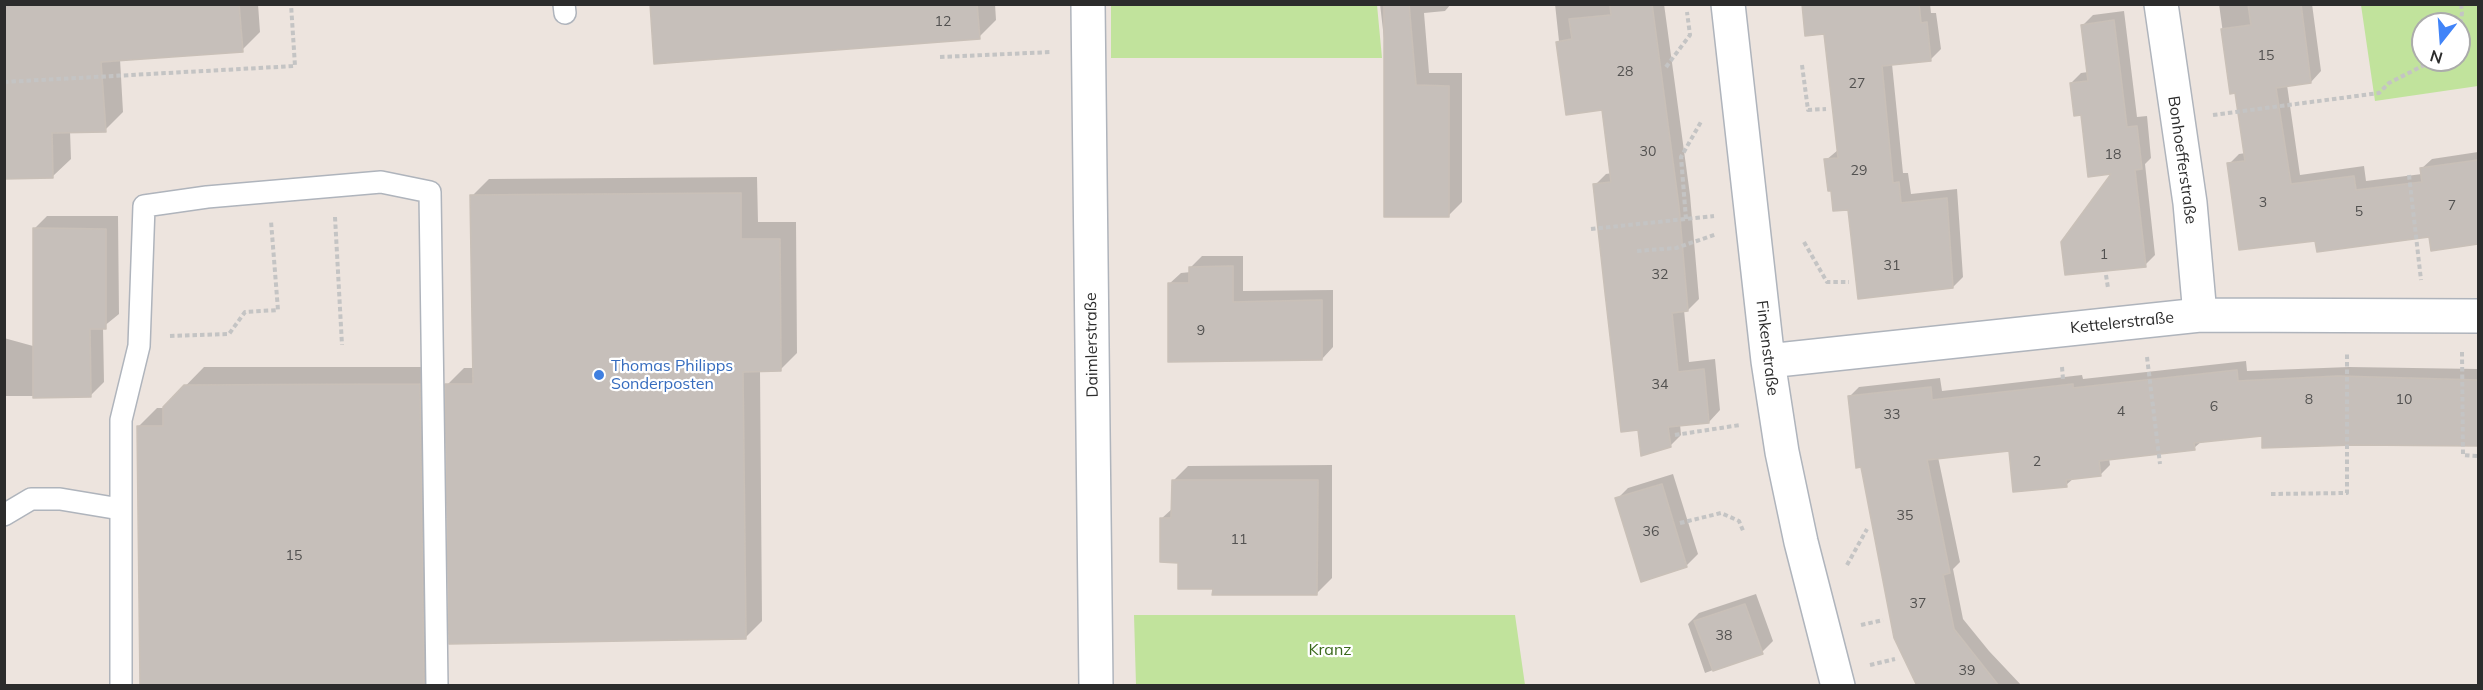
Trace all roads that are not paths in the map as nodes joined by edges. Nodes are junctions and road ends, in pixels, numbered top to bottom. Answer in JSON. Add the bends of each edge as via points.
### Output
{"nodes":[{"id":1,"x":1088,"y":4,"type":"edge"},
{"id":2,"x":1728,"y":4,"type":"edge"},
{"id":3,"x":2161,"y":4,"type":"edge"},
{"id":4,"x":2200,"y":315,"type":"junction"},
{"id":5,"x":2470,"y":316,"type":"edge"},
{"id":6,"x":1768,"y":361,"type":"junction"},
{"id":7,"x":120,"y":509,"type":"junction"},
{"id":8,"x":4,"y":515,"type":"edge"},
{"id":9,"x":121,"y":686,"type":"edge"},
{"id":10,"x":436,"y":686,"type":"edge"},
{"id":11,"x":1096,"y":686,"type":"edge"},
{"id":12,"x":1838,"y":686,"type":"edge"}],
"edges":[{"from":1,"to":11,"type":"street","name":"Daimlerstraße"},
{"from":2,"to":6,"type":"street","name":"Finkenstraße"},
{"from":3,"to":4,"type":"street","name":"Bonhoefferstraße","via":[[2190,203]]},
{"from":4,"to":5,"type":"street","name":"Kettelerstraße"},
{"from":4,"to":6,"type":"street","name":"Kettelerstraße"},
{"from":6,"to":12,"type":"street","name":"Finkenstraße","via":[[1801,542]]},
{"from":7,"to":8,"type":"lane","via":[[60,499],[31,499]]},
{"from":7,"to":9,"type":"lane"},
{"from":7,"to":10,"type":"lane","via":[[121,420],[139,338],[144,207],[207,197],[381,182],[430,192]]}]}
